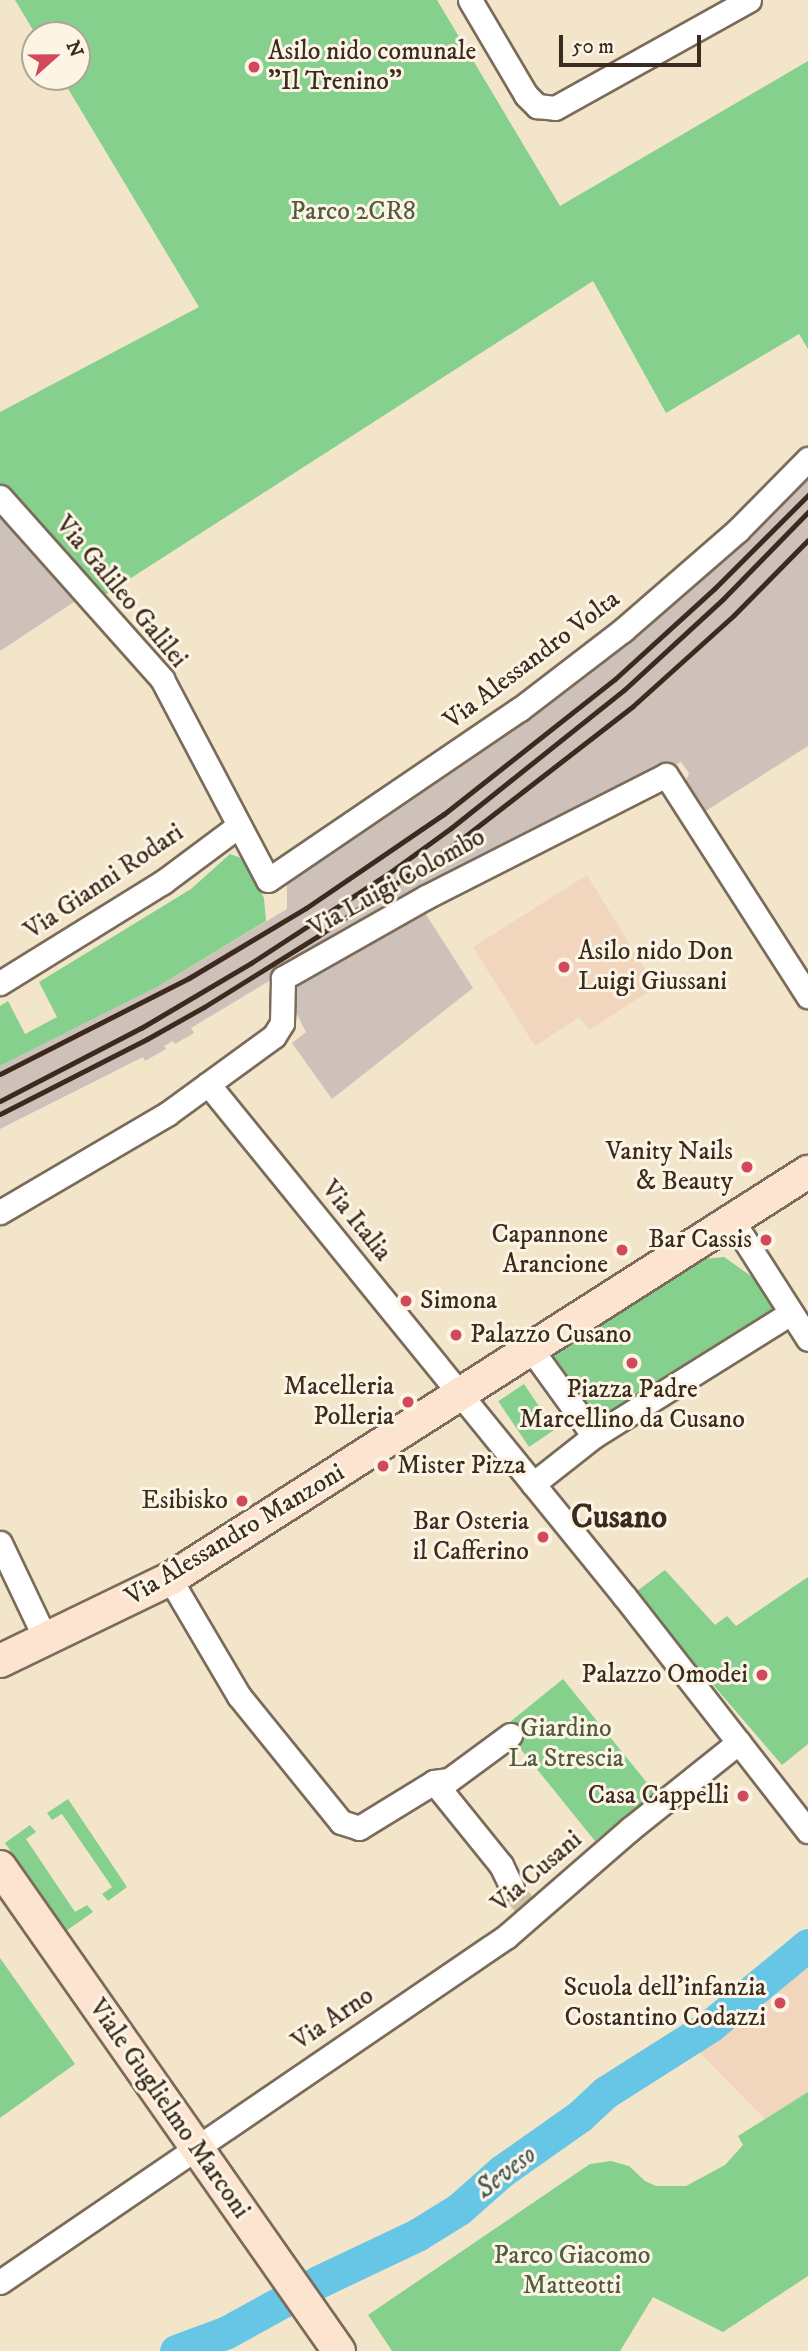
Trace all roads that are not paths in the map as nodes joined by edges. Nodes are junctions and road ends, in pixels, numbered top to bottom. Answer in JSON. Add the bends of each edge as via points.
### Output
{"nodes":[{"id":1,"x":470,"y":0,"type":"edge"},
{"id":2,"x":749,"y":0,"type":"edge"},
{"id":3,"x":808,"y":459,"type":"edge"},
{"id":4,"x":0,"y":497,"type":"edge"},
{"id":5,"x":238,"y":825,"type":"junction"},
{"id":6,"x":268,"y":880,"type":"joint"},
{"id":7,"x":0,"y":983,"type":"edge"},
{"id":8,"x":808,"y":996,"type":"edge"},
{"id":9,"x":208,"y":1084,"type":"junction"},
{"id":10,"x":808,"y":1172,"type":"edge"},
{"id":11,"x":0,"y":1212,"type":"edge"},
{"id":12,"x":732,"y":1220,"type":"junction"},
{"id":13,"x":791,"y":1313,"type":"junction"},
{"id":14,"x":808,"y":1339,"type":"edge"},
{"id":15,"x":531,"y":1349,"type":"junction"},
{"id":16,"x":461,"y":1394,"type":"junction"},
{"id":17,"x":594,"y":1436,"type":"junction"},
{"id":18,"x":533,"y":1484,"type":"junction"},
{"id":19,"x":0,"y":1543,"type":"edge"},
{"id":20,"x":170,"y":1579,"type":"junction"},
{"id":21,"x":46,"y":1640,"type":"junction"},
{"id":22,"x":0,"y":1661,"type":"edge"},
{"id":23,"x":510,"y":1735,"type":"dead end"},
{"id":24,"x":739,"y":1742,"type":"junction"},
{"id":25,"x":434,"y":1782,"type":"junction"},
{"id":26,"x":808,"y":1831,"type":"edge"},
{"id":27,"x":0,"y":1867,"type":"edge"},
{"id":28,"x":512,"y":1888,"type":"tunnel mouth"},
{"id":29,"x":502,"y":1938,"type":"joint"},
{"id":30,"x":197,"y":2146,"type":"junction"},
{"id":31,"x":0,"y":2282,"type":"edge"},
{"id":32,"x":339,"y":2351,"type":"edge"}],
"edges":[{"from":1,"to":2,"type":"street","via":[[526,95],[537,106],[555,107]]},
{"from":3,"to":6,"type":"street","name":"Via Alessandro Volta","via":[[738,530],[623,630],[520,709]]},
{"from":4,"to":5,"type":"street","name":"Via Galileo Galilei","via":[[162,678]]},
{"from":5,"to":6,"type":"street","name":"Via Galileo Galilei"},
{"from":5,"to":7,"type":"street","name":"Via Gianni Rodari","via":[[163,882]]},
{"from":8,"to":9,"type":"street","name":"Via Luigi Colombo","via":[[666,775],[426,897],[282,978],[278,1032]]},
{"from":9,"to":11,"type":"street","name":"Via Luigi Colombo","via":[[167,1114]]},
{"from":9,"to":16,"type":"street","name":"Via Italia"},
{"from":10,"to":12,"type":"street","name":"Via Alessandro Manzoni"},
{"from":12,"to":13,"type":"street"},
{"from":12,"to":15,"type":"street","name":"Via Alessandro Manzoni"},
{"from":13,"to":14,"type":"street"},
{"from":13,"to":17,"type":"street"},
{"from":15,"to":16,"type":"street","name":"Via Alessandro Manzoni"},
{"from":15,"to":17,"type":"street"},
{"from":16,"to":18,"type":"street","name":"Via Italia"},
{"from":16,"to":20,"type":"street","name":"Via Alessandro Manzoni"},
{"from":17,"to":18,"type":"street"},
{"from":18,"to":24,"type":"street","name":"Via Italia"},
{"from":19,"to":21,"type":"street"},
{"from":20,"to":21,"type":"street","name":"Via Alessandro Manzoni"},
{"from":20,"to":25,"type":"street","via":[[239,1696],[341,1822],[359,1828]]},
{"from":21,"to":22,"type":"street","name":"Via Alessandro Manzoni"},
{"from":23,"to":25,"type":"street","via":[[449,1780]]},
{"from":24,"to":26,"type":"street","name":"Via Italia"},
{"from":24,"to":29,"type":"street","name":"Via Cusani","via":[[529,1910]]},
{"from":25,"to":28,"type":"street","via":[[501,1865]]},
{"from":27,"to":30,"type":"street","name":"Viale Guglielmo Marconi"},
{"from":29,"to":30,"type":"street","name":"Via Arno"},
{"from":30,"to":31,"type":"street","name":"Via Arno"},
{"from":30,"to":32,"type":"street","name":"Viale Guglielmo Marconi"}]}
